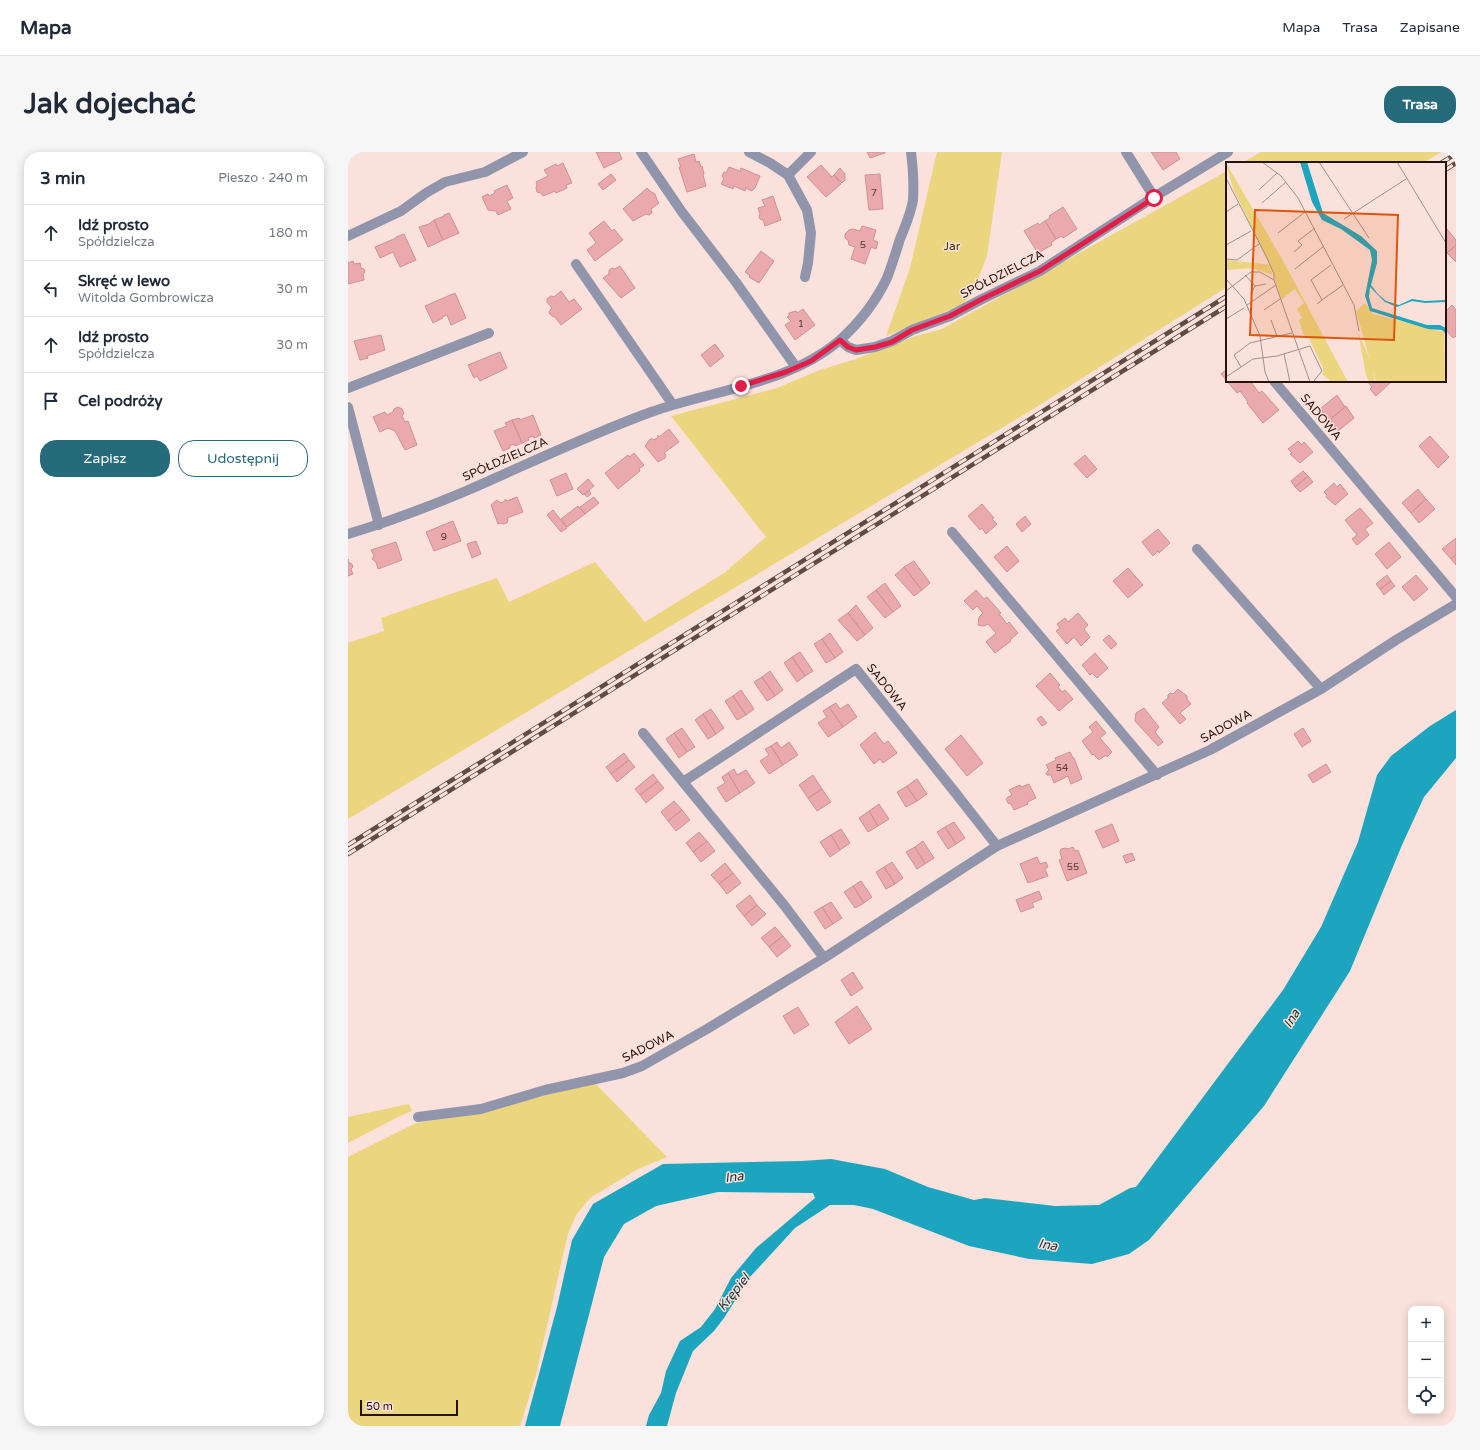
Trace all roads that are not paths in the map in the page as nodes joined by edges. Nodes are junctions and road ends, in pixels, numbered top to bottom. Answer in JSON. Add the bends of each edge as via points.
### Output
{"nodes":[{"id":1,"x":523,"y":152,"type":"edge"},
{"id":2,"x":641,"y":152,"type":"edge"},
{"id":3,"x":749,"y":152,"type":"edge"},
{"id":4,"x":811,"y":152,"type":"edge"},
{"id":5,"x":911,"y":152,"type":"edge"},
{"id":6,"x":1126,"y":152,"type":"edge"},
{"id":7,"x":1228,"y":152,"type":"edge"},
{"id":8,"x":788,"y":175,"type":"junction"},
{"id":9,"x":1154,"y":198,"type":"junction"},
{"id":10,"x":348,"y":236,"type":"edge"},
{"id":11,"x":576,"y":264,"type":"dead end"},
{"id":12,"x":805,"y":277,"type":"dead end"},
{"id":13,"x":489,"y":333,"type":"dead end"},
{"id":14,"x":840,"y":340,"type":"junction"},
{"id":15,"x":796,"y":367,"type":"junction"},
{"id":16,"x":1275,"y":382,"type":"edge"},
{"id":17,"x":348,"y":388,"type":"edge"},
{"id":18,"x":673,"y":405,"type":"junction"},
{"id":19,"x":348,"y":407,"type":"edge"},
{"id":20,"x":379,"y":525,"type":"junction"},
{"id":21,"x":952,"y":532,"type":"dead end"},
{"id":22,"x":348,"y":534,"type":"edge"},
{"id":23,"x":1197,"y":550,"type":"dead end"},
{"id":24,"x":1456,"y":597,"type":"edge"},
{"id":25,"x":1456,"y":604,"type":"edge"},
{"id":26,"x":1321,"y":689,"type":"junction"},
{"id":27,"x":643,"y":733,"type":"dead end"},
{"id":28,"x":1157,"y":775,"type":"junction"},
{"id":29,"x":683,"y":782,"type":"junction"},
{"id":30,"x":996,"y":846,"type":"junction"},
{"id":31,"x":824,"y":958,"type":"junction"},
{"id":32,"x":418,"y":1117,"type":"dead end"}],
"edges":[{"from":1,"to":10,"type":"street","via":[[485,172],[445,182],[401,211]]},
{"from":2,"to":15,"type":"street"},
{"from":3,"to":8,"type":"street"},
{"from":4,"to":8,"type":"street"},
{"from":5,"to":14,"type":"street","name":"SPÓŁDZIELCZA","via":[[914,174],[912,201],[887,277],[876,298]]},
{"from":6,"to":9,"type":"street"},
{"from":7,"to":9,"type":"street","name":"SPÓŁDZIELCZA"},
{"from":8,"to":12,"type":"street","via":[[807,210],[811,233]]},
{"from":9,"to":14,"type":"street","name":"SPÓŁDZIELCZA","via":[[1040,271],[950,316],[875,347],[856,350]]},
{"from":11,"to":18,"type":"street"},
{"from":13,"to":17,"type":"street"},
{"from":14,"to":15,"type":"street","name":"SPÓŁDZIELCZA","via":[[811,361]]},
{"from":15,"to":18,"type":"street","name":"SPÓŁDZIELCZA"},
{"from":16,"to":24,"type":"street","name":"SADOWA"},
{"from":18,"to":20,"type":"street","name":"SPÓŁDZIELCZA","via":[[558,449],[465,491]]},
{"from":19,"to":20,"type":"street"},
{"from":20,"to":22,"type":"street","name":"SPÓŁDZIELCZA"},
{"from":21,"to":28,"type":"street"},
{"from":23,"to":26,"type":"street"},
{"from":25,"to":26,"type":"street","name":"SADOWA"},
{"from":26,"to":28,"type":"street","name":"SADOWA","via":[[1210,750]]},
{"from":27,"to":29,"type":"street"},
{"from":28,"to":30,"type":"street","name":"SADOWA"},
{"from":29,"to":30,"type":"street","name":"SADOWA","via":[[856,669]]},
{"from":29,"to":31,"type":"street"},
{"from":30,"to":31,"type":"street","name":"SADOWA"},
{"from":31,"to":32,"type":"street","name":"SADOWA","via":[[642,1066],[481,1109]]}]}
